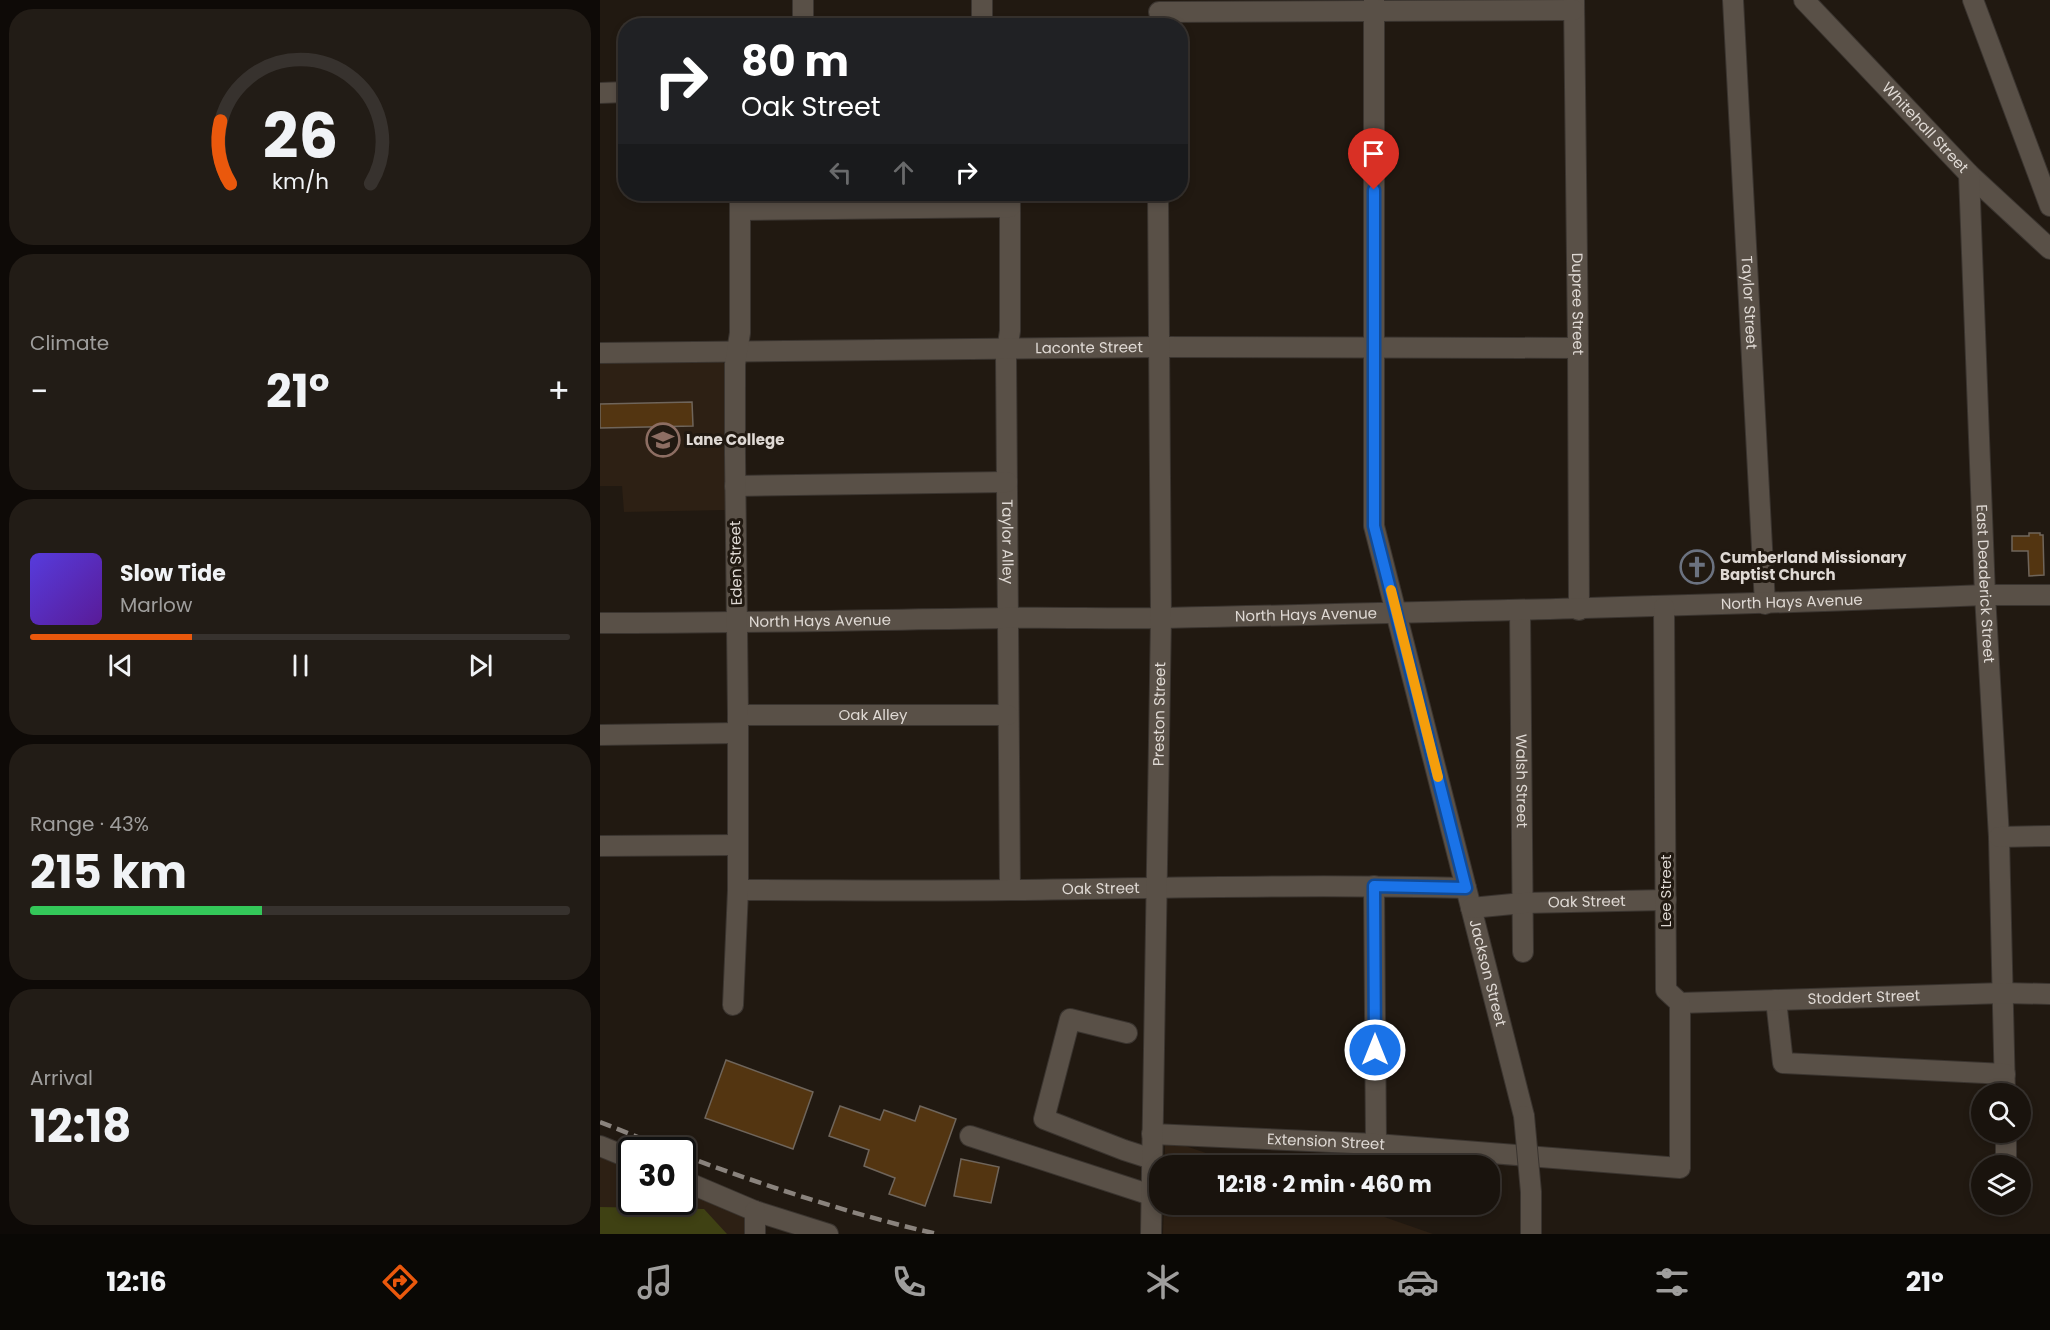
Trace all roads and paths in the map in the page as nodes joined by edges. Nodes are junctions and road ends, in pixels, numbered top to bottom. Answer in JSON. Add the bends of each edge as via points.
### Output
{"nodes":[{"id":1,"x":803,"y":0,"type":"edge"},
{"id":2,"x":982,"y":0,"type":"edge"},
{"id":3,"x":1732,"y":0,"type":"edge"},
{"id":4,"x":1804,"y":0,"type":"edge"},
{"id":5,"x":1973,"y":0,"type":"edge"},
{"id":6,"x":1374,"y":5,"type":"edge"},
{"id":7,"x":1574,"y":5,"type":"edge"},
{"id":8,"x":1159,"y":12,"type":"edge"},
{"id":9,"x":803,"y":18,"type":"edge"},
{"id":10,"x":982,"y":18,"type":"edge"},
{"id":11,"x":618,"y":92,"type":"edge"},
{"id":12,"x":600,"y":93,"type":"edge"},
{"id":13,"x":1969,"y":174,"type":"junction"},
{"id":14,"x":875,"y":201,"type":"edge"},
{"id":15,"x":1010,"y":201,"type":"edge"},
{"id":16,"x":1158,"y":201,"type":"edge"},
{"id":17,"x":740,"y":202,"type":"edge"},
{"id":18,"x":2050,"y":206,"type":"edge"},
{"id":19,"x":2050,"y":218,"type":"edge"},
{"id":20,"x":2046,"y":246,"type":"edge"},
{"id":21,"x":1158,"y":347,"type":"junction"},
{"id":22,"x":1007,"y":348,"type":"junction"},
{"id":23,"x":1374,"y":348,"type":"junction"},
{"id":24,"x":1578,"y":348,"type":"junction"},
{"id":25,"x":738,"y":351,"type":"junction"},
{"id":26,"x":600,"y":353,"type":"edge"},
{"id":27,"x":1007,"y":482,"type":"junction"},
{"id":28,"x":735,"y":486,"type":"junction"},
{"id":29,"x":1985,"y":595,"type":"junction"},
{"id":30,"x":2050,"y":595,"type":"edge"},
{"id":31,"x":1765,"y":604,"type":"junction"},
{"id":32,"x":1664,"y":607,"type":"junction"},
{"id":33,"x":1579,"y":610,"type":"junction"},
{"id":34,"x":1520,"y":611,"type":"junction"},
{"id":35,"x":1397,"y":612,"type":"junction"},
{"id":36,"x":1007,"y":618,"type":"junction"},
{"id":37,"x":1161,"y":618,"type":"junction"},
{"id":38,"x":600,"y":623,"type":"edge"},
{"id":39,"x":737,"y":623,"type":"junction"},
{"id":40,"x":1008,"y":715,"type":"junction"},
{"id":41,"x":738,"y":724,"type":"junction"},
{"id":42,"x":600,"y":735,"type":"edge"},
{"id":43,"x":2050,"y":836,"type":"edge"},
{"id":44,"x":1999,"y":837,"type":"junction"},
{"id":45,"x":738,"y":845,"type":"junction"},
{"id":46,"x":600,"y":846,"type":"edge"},
{"id":47,"x":1374,"y":886,"type":"junction"},
{"id":48,"x":1157,"y":887,"type":"junction"},
{"id":49,"x":1466,"y":888,"type":"junction"},
{"id":50,"x":738,"y":890,"type":"junction"},
{"id":51,"x":1010,"y":890,"type":"junction"},
{"id":52,"x":1666,"y":900,"type":"junction"},
{"id":53,"x":1523,"y":903,"type":"junction"},
{"id":54,"x":1471,"y":908,"type":"junction"},
{"id":55,"x":1523,"y":952,"type":"dead end"},
{"id":56,"x":2004,"y":993,"type":"junction"},
{"id":57,"x":2050,"y":994,"type":"edge"},
{"id":58,"x":1776,"y":1000,"type":"junction"},
{"id":59,"x":1680,"y":1003,"type":"junction"},
{"id":60,"x":733,"y":1005,"type":"dead end"},
{"id":61,"x":1127,"y":1033,"type":"dead end"},
{"id":62,"x":2005,"y":1074,"type":"junction"},
{"id":63,"x":2005,"y":1083,"type":"edge"},
{"id":64,"x":1152,"y":1134,"type":"junction"},
{"id":65,"x":970,"y":1136,"type":"dead end"},
{"id":66,"x":1376,"y":1144,"type":"junction"},
{"id":67,"x":600,"y":1146,"type":"edge"},
{"id":68,"x":618,"y":1153,"type":"edge"},
{"id":69,"x":1152,"y":1155,"type":"edge"},
{"id":70,"x":1149,"y":1158,"type":"edge"},
{"id":71,"x":696,"y":1186,"type":"edge"},
{"id":72,"x":1149,"y":1194,"type":"edge"},
{"id":73,"x":755,"y":1210,"type":"junction"},
{"id":74,"x":1151,"y":1215,"type":"edge"},
{"id":75,"x":754,"y":1234,"type":"edge"},
{"id":76,"x":828,"y":1234,"type":"edge"},
{"id":77,"x":1151,"y":1234,"type":"edge"},
{"id":78,"x":1531,"y":1234,"type":"edge"}],
"edges":[{"from":1,"to":9,"type":"street"},
{"from":2,"to":10,"type":"street"},
{"from":3,"to":31,"type":"street","name":"Taylor Street"},
{"from":4,"to":13,"type":"street","name":"Whitehall Street"},
{"from":5,"to":18,"type":"street"},
{"from":6,"to":7,"type":"street"},
{"from":6,"to":8,"type":"street"},
{"from":6,"to":23,"type":"street","name":"Jackson Street"},
{"from":7,"to":24,"type":"street","name":"Dupree Street"},
{"from":11,"to":12,"type":"street"},
{"from":13,"to":20,"type":"street","name":"Whitehall Street"},
{"from":13,"to":29,"type":"street","name":"East Deaderick Street"},
{"from":14,"to":17,"type":"street"},
{"from":15,"to":22,"type":"street","name":"Taylor Alley"},
{"from":16,"to":21,"type":"street","name":"Preston Street"},
{"from":17,"to":25,"type":"street","name":"Eden Street"},
{"from":19,"to":20,"type":"street"},
{"from":21,"to":22,"type":"street","name":"Laconte Street"},
{"from":21,"to":23,"type":"street","name":"Laconte Street"},
{"from":21,"to":37,"type":"street","name":"Preston Street"},
{"from":22,"to":25,"type":"street","name":"Laconte Street"},
{"from":22,"to":27,"type":"street","name":"Taylor Alley"},
{"from":23,"to":24,"type":"street","name":"Laconte Street"},
{"from":23,"to":35,"type":"street","name":"Jackson Street","via":[[1374,526]]},
{"from":24,"to":33,"type":"street","name":"Dupree Street"},
{"from":25,"to":26,"type":"street","name":"Laconte Street"},
{"from":25,"to":28,"type":"street","name":"Eden Street","via":[[728,455]]},
{"from":27,"to":28,"type":"street"},
{"from":27,"to":36,"type":"street","name":"Taylor Alley"},
{"from":28,"to":39,"type":"street","name":"Eden Street"},
{"from":29,"to":30,"type":"street","name":"North Hays Avenue"},
{"from":29,"to":31,"type":"street","name":"North Hays Avenue"},
{"from":29,"to":44,"type":"street","name":"East Deaderick Street"},
{"from":31,"to":32,"type":"street","name":"North Hays Avenue"},
{"from":32,"to":33,"type":"street","name":"North Hays Avenue"},
{"from":32,"to":52,"type":"street","name":"Lee Street"},
{"from":33,"to":34,"type":"street","name":"North Hays Avenue"},
{"from":34,"to":35,"type":"street","name":"North Hays Avenue"},
{"from":34,"to":53,"type":"street","name":"Walsh Street"},
{"from":35,"to":37,"type":"street","name":"North Hays Avenue"},
{"from":35,"to":49,"type":"street","name":"Jackson Street"},
{"from":36,"to":37,"type":"street","name":"North Hays Avenue"},
{"from":36,"to":39,"type":"street","name":"North Hays Avenue"},
{"from":36,"to":40,"type":"street","name":"Taylor Alley"},
{"from":37,"to":48,"type":"street","name":"Preston Street"},
{"from":38,"to":39,"type":"street","name":"North Hays Avenue"},
{"from":39,"to":41,"type":"street","name":"Eden Street"},
{"from":40,"to":41,"type":"street","name":"Oak Alley"},
{"from":40,"to":51,"type":"street","name":"Taylor Alley"},
{"from":41,"to":42,"type":"street","name":"Oak Alley"},
{"from":41,"to":45,"type":"street","name":"Eden Street"},
{"from":43,"to":44,"type":"street"},
{"from":44,"to":56,"type":"street","name":"East Deaderick Street"},
{"from":45,"to":46,"type":"street"},
{"from":45,"to":50,"type":"street","name":"Eden Street"},
{"from":47,"to":48,"type":"street","name":"Oak Street"},
{"from":47,"to":49,"type":"street","name":"Oak Street"},
{"from":47,"to":66,"type":"street"},
{"from":48,"to":51,"type":"street","name":"Oak Street"},
{"from":48,"to":64,"type":"street","name":"Preston Street"},
{"from":49,"to":54,"type":"street","name":"Jackson Street"},
{"from":50,"to":51,"type":"street","name":"Oak Street"},
{"from":50,"to":60,"type":"street","name":"Eden Street"},
{"from":52,"to":53,"type":"street","name":"Oak Street"},
{"from":52,"to":59,"type":"street","name":"Lee Street","via":[[1666,990]]},
{"from":53,"to":54,"type":"street","name":"Oak Street"},
{"from":53,"to":55,"type":"street","name":"Walsh Street"},
{"from":54,"to":78,"type":"street","name":"Jackson Street","bridge":true,"via":[[1524,1116]]},
{"from":56,"to":57,"type":"street","name":"Stoddert Street"},
{"from":56,"to":58,"type":"street","name":"Stoddert Street"},
{"from":56,"to":62,"type":"street","name":"East Deaderick Street"},
{"from":58,"to":59,"type":"street","name":"Stoddert Street"},
{"from":58,"to":62,"type":"street","via":[[1783,1063]]},
{"from":59,"to":66,"type":"street","name":"Extension Street","via":[[1680,1168]]},
{"from":61,"to":70,"type":"street","via":[[1070,1019],[1044,1119]]},
{"from":62,"to":63,"type":"street","name":"East Deaderick Street"},
{"from":64,"to":66,"type":"street","name":"Extension Street"},
{"from":64,"to":69,"type":"street","name":"Preston Street"},
{"from":65,"to":72,"type":"street"},
{"from":67,"to":68,"type":"street"},
{"from":71,"to":73,"type":"street"},
{"from":73,"to":75,"type":"street"},
{"from":73,"to":76,"type":"street"},
{"from":74,"to":77,"type":"street","name":"Preston Street"}]}
